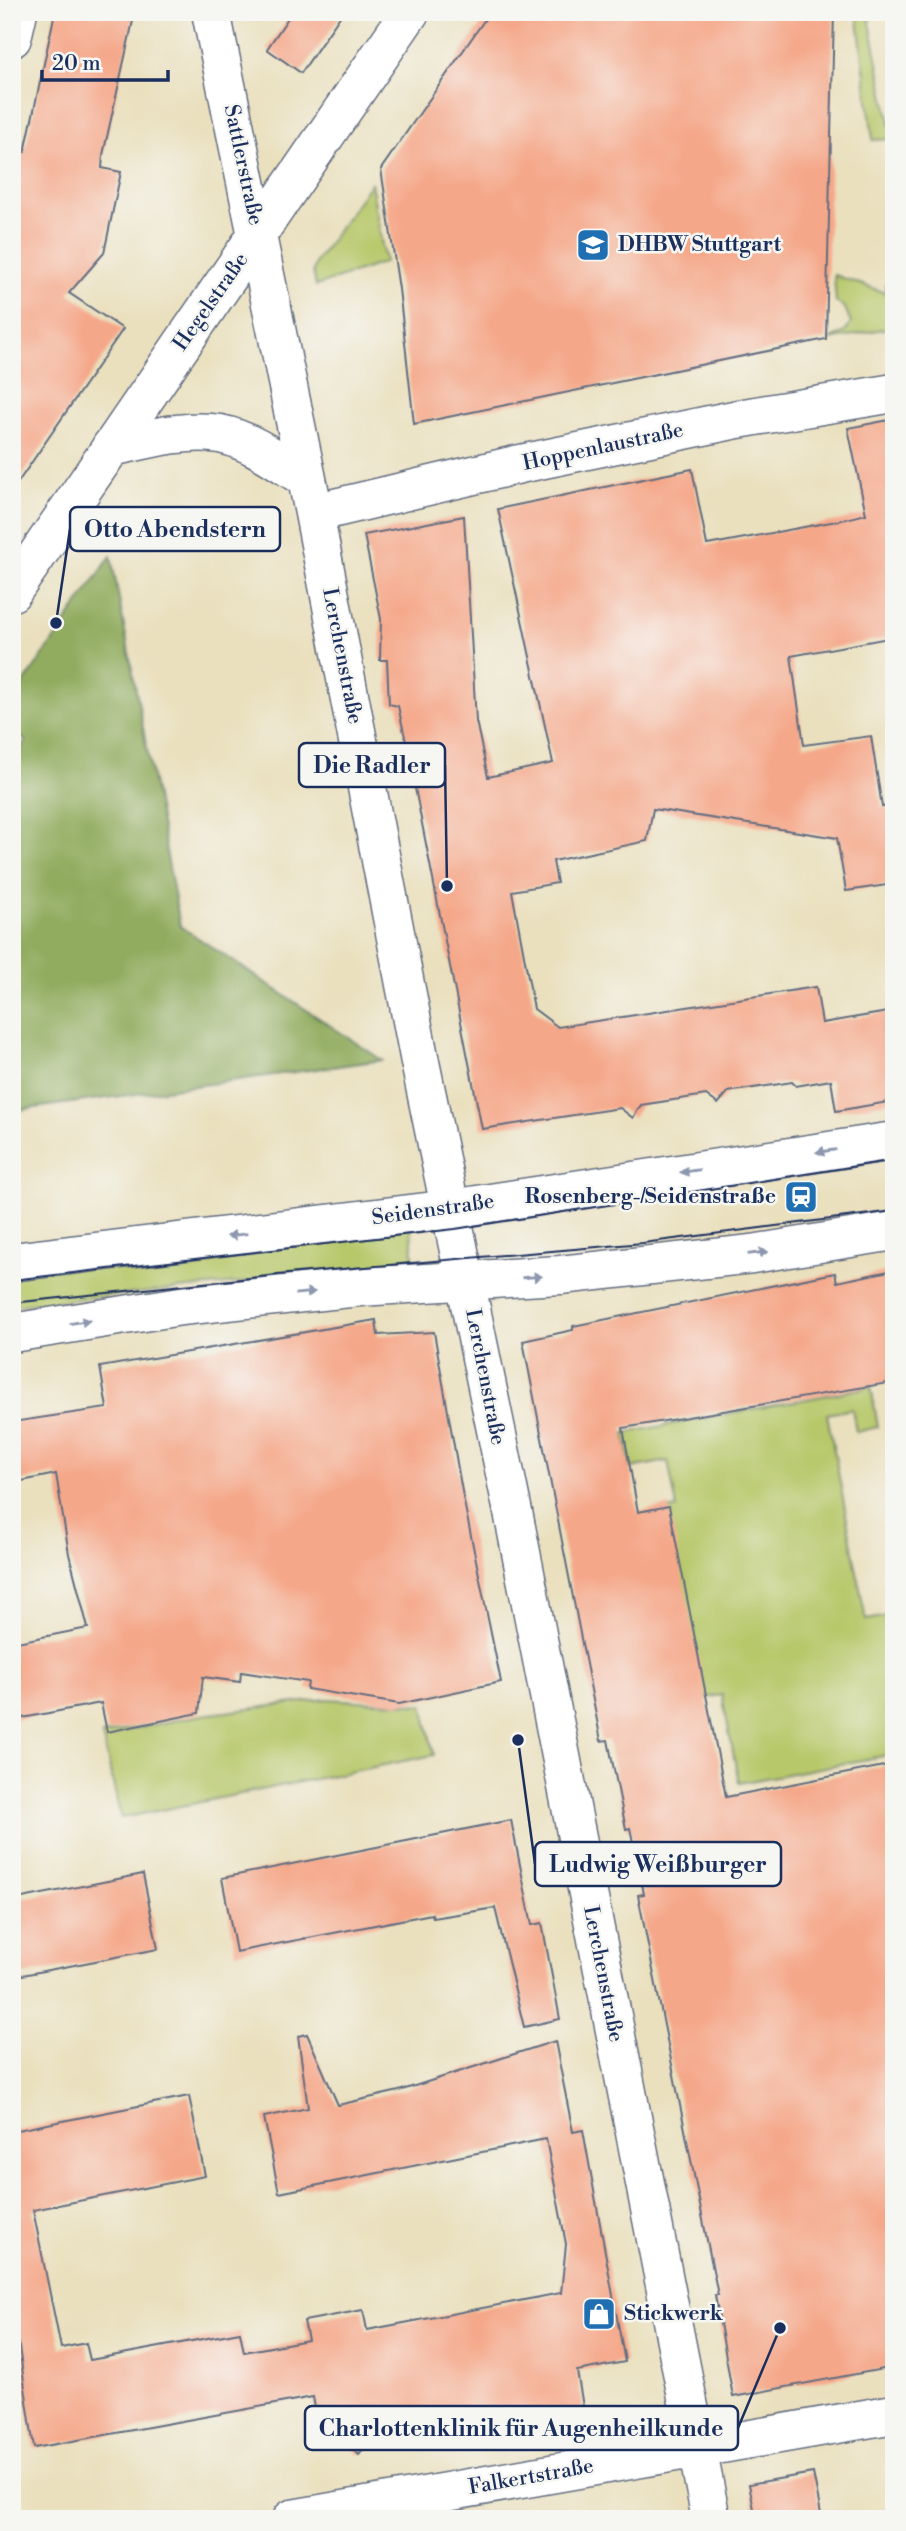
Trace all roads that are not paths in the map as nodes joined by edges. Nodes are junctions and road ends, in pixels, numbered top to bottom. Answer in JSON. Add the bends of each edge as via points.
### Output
{"nodes":[{"id":1,"x":18,"y":12,"type":"edge"},
{"id":2,"x":211,"y":12,"type":"edge"},
{"id":3,"x":410,"y":12,"type":"edge"},
{"id":4,"x":12,"y":37,"type":"edge"},
{"id":5,"x":258,"y":235,"type":"junction"},
{"id":6,"x":894,"y":393,"type":"edge"},
{"id":7,"x":111,"y":447,"type":"junction"},
{"id":8,"x":311,"y":496,"type":"junction"},
{"id":9,"x":12,"y":592,"type":"edge"},
{"id":10,"x":894,"y":1141,"type":"edge"},
{"id":11,"x":451,"y":1209,"type":"junction"},
{"id":12,"x":894,"y":1231,"type":"edge"},
{"id":13,"x":12,"y":1262,"type":"edge"},
{"id":14,"x":466,"y":1281,"type":"junction"},
{"id":15,"x":12,"y":1333,"type":"edge"},
{"id":16,"x":894,"y":2414,"type":"edge"},
{"id":17,"x":697,"y":2449,"type":"junction"},
{"id":18,"x":292,"y":2519,"type":"edge"},
{"id":19,"x":711,"y":2519,"type":"edge"}],
"edges":[{"from":1,"to":4,"type":"street"},
{"from":2,"to":5,"type":"street","name":"Sattlerstraße"},
{"from":3,"to":5,"type":"street","name":"Hegelstraße"},
{"from":5,"to":7,"type":"street","name":"Hegelstraße"},
{"from":5,"to":8,"type":"street","name":"Lerchenstraße"},
{"from":6,"to":8,"type":"street","name":"Hoppenlaustraße","via":[[534,461]]},
{"from":7,"to":8,"type":"street","via":[[178,434],[220,434],[262,452]]},
{"from":7,"to":9,"type":"street","name":"Hegelstraße"},
{"from":8,"to":11,"type":"street","name":"Lerchenstraße"},
{"from":10,"to":11,"type":"street","name":"Seidenstraße","one_way":true},
{"from":11,"to":13,"type":"street","name":"Seidenstraße","one_way":true},
{"from":11,"to":14,"type":"street","name":"Lerchenstraße"},
{"from":14,"to":12,"type":"street","one_way":true,"via":[[752,1254]]},
{"from":15,"to":14,"type":"street","one_way":true,"via":[[181,1306]]},
{"from":14,"to":17,"type":"street","name":"Lerchenstraße"},
{"from":16,"to":17,"type":"street","name":"Falkertstraße"},
{"from":17,"to":18,"type":"street","name":"Falkertstraße"},
{"from":17,"to":19,"type":"street","name":"Lerchenstraße"}]}
